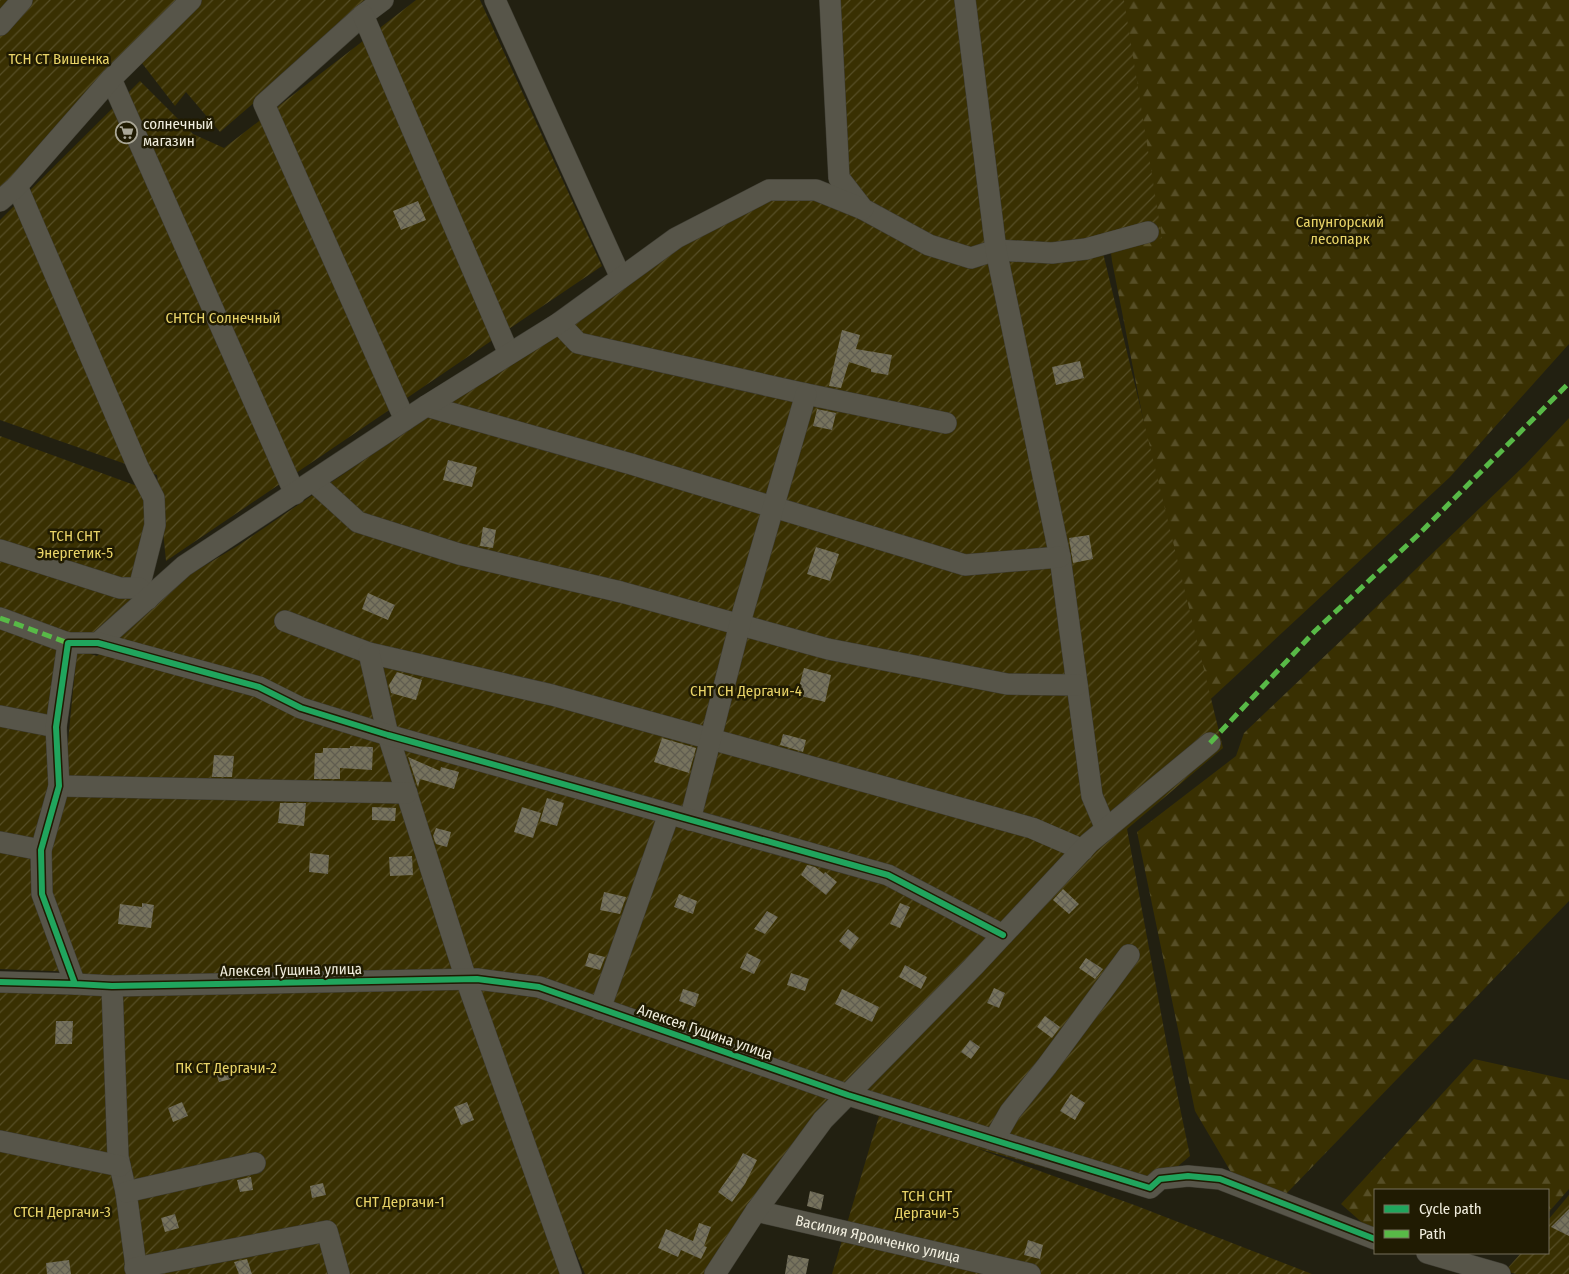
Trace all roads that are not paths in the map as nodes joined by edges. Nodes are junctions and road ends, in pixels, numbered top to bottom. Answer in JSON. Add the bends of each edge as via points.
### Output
{"nodes":[{"id":1,"x":22,"y":0,"type":"edge"},
{"id":2,"x":191,"y":0,"type":"edge"},
{"id":3,"x":383,"y":0,"type":"edge"},
{"id":4,"x":495,"y":0,"type":"edge"},
{"id":5,"x":830,"y":0,"type":"edge"},
{"id":6,"x":965,"y":0,"type":"edge"},
{"id":7,"x":363,"y":15,"type":"junction"},
{"id":8,"x":0,"y":24,"type":"edge"},
{"id":9,"x":111,"y":79,"type":"junction"},
{"id":10,"x":17,"y":186,"type":"junction"},
{"id":11,"x":0,"y":201,"type":"edge"},
{"id":12,"x":862,"y":209,"type":"junction"},
{"id":13,"x":1148,"y":232,"type":"dead end"},
{"id":14,"x":996,"y":250,"type":"junction"},
{"id":15,"x":621,"y":278,"type":"junction"},
{"id":16,"x":559,"y":324,"type":"junction"},
{"id":17,"x":510,"y":354,"type":"junction"},
{"id":18,"x":806,"y":394,"type":"junction"},
{"id":19,"x":426,"y":406,"type":"junction"},
{"id":20,"x":405,"y":420,"type":"junction"},
{"id":21,"x":946,"y":423,"type":"dead end"},
{"id":22,"x":314,"y":482,"type":"junction"},
{"id":23,"x":295,"y":494,"type":"junction"},
{"id":24,"x":773,"y":506,"type":"junction"},
{"id":25,"x":0,"y":550,"type":"edge"},
{"id":26,"x":1060,"y":557,"type":"junction"},
{"id":27,"x":144,"y":594,"type":"junction"},
{"id":28,"x":0,"y":618,"type":"edge"},
{"id":29,"x":284,"y":621,"type":"dead end"},
{"id":30,"x":740,"y":623,"type":"junction"},
{"id":31,"x":68,"y":643,"type":"junction"},
{"id":32,"x":98,"y":644,"type":"junction"},
{"id":33,"x":369,"y":653,"type":"junction"},
{"id":34,"x":1077,"y":685,"type":"junction"},
{"id":35,"x":0,"y":716,"type":"edge"},
{"id":36,"x":56,"y":727,"type":"junction"},
{"id":37,"x":388,"y":735,"type":"junction"},
{"id":38,"x":709,"y":739,"type":"junction"},
{"id":39,"x":1210,"y":743,"type":"dead end"},
{"id":40,"x":59,"y":786,"type":"junction"},
{"id":41,"x":407,"y":793,"type":"junction"},
{"id":42,"x":669,"y":814,"type":"junction"},
{"id":43,"x":690,"y":820,"type":"junction"},
{"id":44,"x":1106,"y":829,"type":"junction"},
{"id":45,"x":0,"y":842,"type":"edge"},
{"id":46,"x":41,"y":850,"type":"junction"},
{"id":47,"x":1083,"y":850,"type":"junction"},
{"id":48,"x":1003,"y":935,"type":"junction"},
{"id":49,"x":1129,"y":955,"type":"dead end"},
{"id":50,"x":466,"y":979,"type":"junction"},
{"id":51,"x":0,"y":982,"type":"edge"},
{"id":52,"x":75,"y":984,"type":"junction"},
{"id":53,"x":112,"y":986,"type":"junction"},
{"id":54,"x":600,"y":1009,"type":"junction"},
{"id":55,"x":848,"y":1095,"type":"junction"},
{"id":56,"x":994,"y":1140,"type":"junction"},
{"id":57,"x":0,"y":1141,"type":"edge"},
{"id":58,"x":255,"y":1163,"type":"dead end"},
{"id":59,"x":120,"y":1166,"type":"junction"},
{"id":60,"x":126,"y":1192,"type":"junction"},
{"id":61,"x":756,"y":1211,"type":"junction"},
{"id":62,"x":1374,"y":1239,"type":"edge"},
{"id":63,"x":1430,"y":1254,"type":"edge"},
{"id":64,"x":136,"y":1271,"type":"edge"},
{"id":65,"x":339,"y":1274,"type":"edge"},
{"id":66,"x":571,"y":1274,"type":"edge"},
{"id":67,"x":715,"y":1274,"type":"edge"},
{"id":68,"x":1030,"y":1274,"type":"edge"},
{"id":69,"x":1500,"y":1274,"type":"edge"}],
"edges":[{"from":1,"to":8,"type":"street"},
{"from":2,"to":9,"type":"street"},
{"from":3,"to":7,"type":"street"},
{"from":4,"to":15,"type":"street"},
{"from":5,"to":12,"type":"street","via":[[840,178]]},
{"from":6,"to":14,"type":"street"},
{"from":7,"to":17,"type":"street"},
{"from":7,"to":20,"type":"street","via":[[264,104]]},
{"from":9,"to":10,"type":"street"},
{"from":9,"to":23,"type":"street"},
{"from":10,"to":11,"type":"street"},
{"from":10,"to":27,"type":"street","via":[[154,498],[156,524]]},
{"from":12,"to":14,"type":"street","via":[[929,245],[970,258]]},
{"from":12,"to":15,"type":"street","via":[[816,190],[769,190],[676,238]]},
{"from":13,"to":14,"type":"street","via":[[1086,249],[1052,253]]},
{"from":14,"to":26,"type":"street"},
{"from":15,"to":16,"type":"street"},
{"from":16,"to":17,"type":"street"},
{"from":16,"to":18,"type":"street","via":[[578,342]]},
{"from":17,"to":19,"type":"street"},
{"from":18,"to":21,"type":"street"},
{"from":18,"to":24,"type":"street"},
{"from":19,"to":20,"type":"street"},
{"from":19,"to":24,"type":"street"},
{"from":20,"to":22,"type":"street"},
{"from":22,"to":23,"type":"street"},
{"from":22,"to":30,"type":"street","via":[[358,522],[459,554]]},
{"from":23,"to":27,"type":"street"},
{"from":24,"to":26,"type":"street","via":[[965,565]]},
{"from":24,"to":30,"type":"street"},
{"from":25,"to":27,"type":"street"},
{"from":26,"to":34,"type":"street"},
{"from":27,"to":32,"type":"street"},
{"from":28,"to":31,"type":"street"},
{"from":29,"to":33,"type":"street"},
{"from":30,"to":34,"type":"street","via":[[828,648],[1007,684]]},
{"from":30,"to":38,"type":"street"},
{"from":31,"to":32,"type":"street"},
{"from":31,"to":36,"type":"street"},
{"from":32,"to":37,"type":"street","via":[[259,687],[301,708]]},
{"from":33,"to":37,"type":"street"},
{"from":33,"to":38,"type":"street","via":[[552,695]]},
{"from":34,"to":44,"type":"street","via":[[1092,796]]},
{"from":35,"to":36,"type":"street"},
{"from":36,"to":40,"type":"street"},
{"from":37,"to":41,"type":"street"},
{"from":37,"to":42,"type":"street"},
{"from":38,"to":43,"type":"street"},
{"from":38,"to":47,"type":"street","via":[[1032,828]]},
{"from":39,"to":44,"type":"street"},
{"from":40,"to":41,"type":"street"},
{"from":40,"to":46,"type":"street"},
{"from":41,"to":50,"type":"street"},
{"from":42,"to":43,"type":"street"},
{"from":42,"to":54,"type":"street"},
{"from":43,"to":48,"type":"street","via":[[888,875]]},
{"from":44,"to":47,"type":"street"},
{"from":45,"to":46,"type":"street"},
{"from":46,"to":52,"type":"street","via":[[42,894]]},
{"from":47,"to":48,"type":"street"},
{"from":48,"to":55,"type":"street"},
{"from":49,"to":56,"type":"street","via":[[1010,1112]]},
{"from":50,"to":53,"type":"street","name":"Алексея Гущина улица"},
{"from":50,"to":54,"type":"street","name":"Алексея Гущина улица","via":[[539,987]]},
{"from":50,"to":66,"type":"street"},
{"from":51,"to":52,"type":"street","name":"Алексея Гущина улица"},
{"from":52,"to":53,"type":"street","name":"Алексея Гущина улица"},
{"from":53,"to":59,"type":"street"},
{"from":54,"to":55,"type":"street","name":"Алексея Гущина улица"},
{"from":55,"to":56,"type":"street","name":"Алексея Гущина улица"},
{"from":55,"to":61,"type":"street","via":[[823,1120]]},
{"from":56,"to":62,"type":"street","name":"Алексея Гущина улица","via":[[1150,1188],[1160,1179],[1188,1176],[1220,1179]]},
{"from":57,"to":59,"type":"street"},
{"from":58,"to":60,"type":"street"},
{"from":59,"to":60,"type":"street"},
{"from":60,"to":64,"type":"street"},
{"from":61,"to":67,"type":"street"},
{"from":61,"to":68,"type":"street","name":"Василия Яромченко улица"},
{"from":63,"to":69,"type":"street"},
{"from":64,"to":65,"type":"street","via":[[327,1232]]}]}
